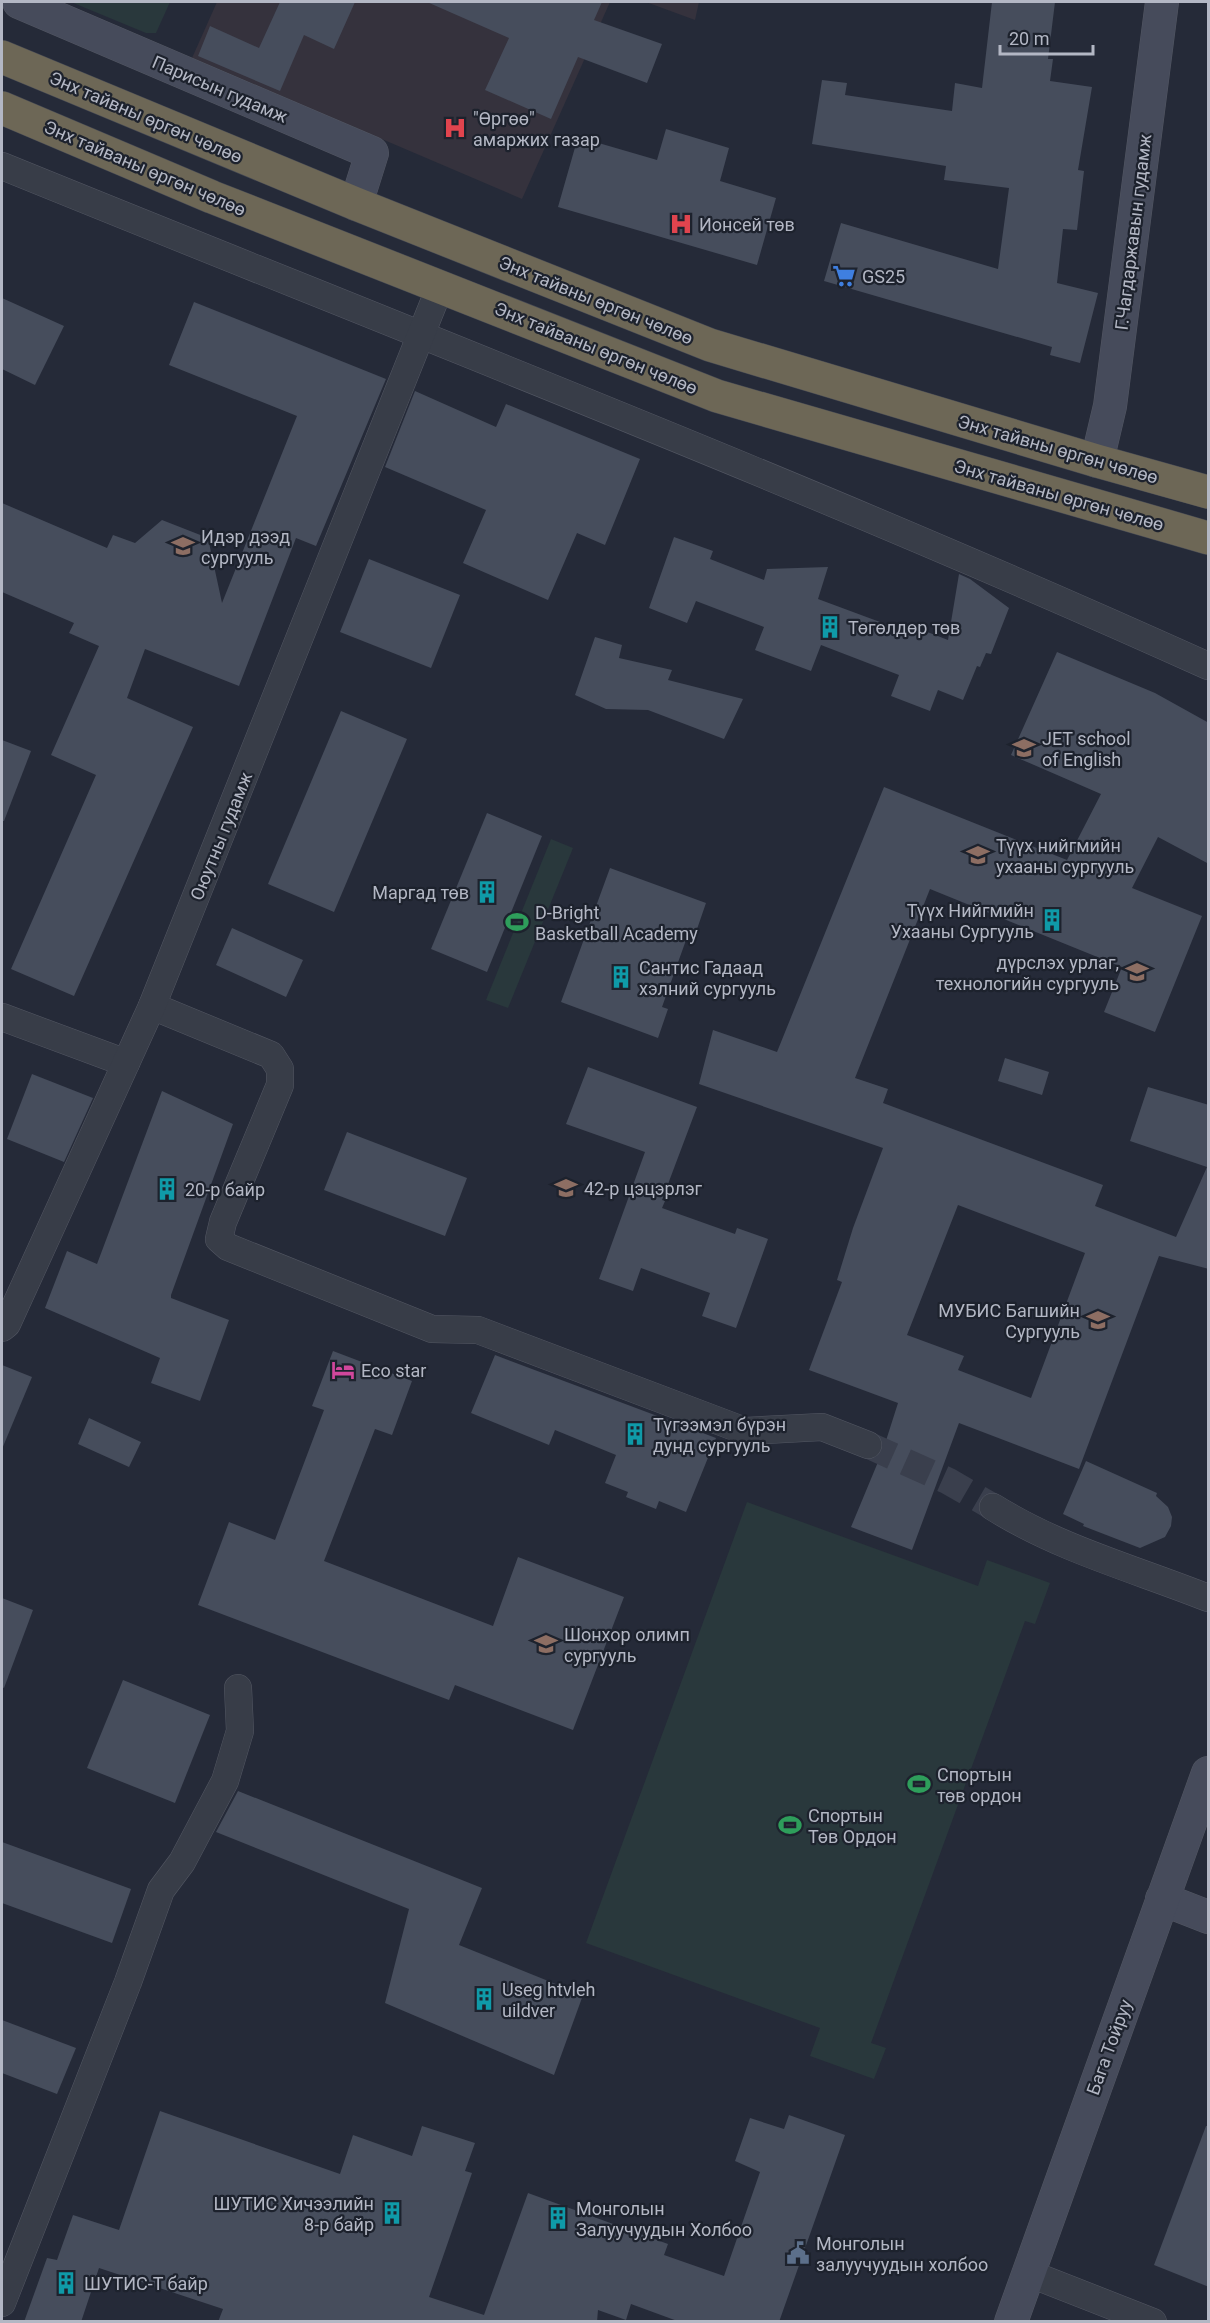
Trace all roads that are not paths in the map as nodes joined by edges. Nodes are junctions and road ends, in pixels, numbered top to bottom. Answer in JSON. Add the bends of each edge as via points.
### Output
{"nodes":[{"id":1,"x":20,"y":2,"type":"edge"},
{"id":2,"x":1162,"y":2,"type":"edge"},
{"id":3,"x":2,"y":57,"type":"edge"},
{"id":4,"x":2,"y":108,"type":"edge"},
{"id":5,"x":2,"y":166,"type":"edge"},
{"id":6,"x":356,"y":204,"type":"junction"},
{"id":7,"x":440,"y":287,"type":"junction"},
{"id":8,"x":422,"y":335,"type":"junction"},
{"id":9,"x":1097,"y":461,"type":"junction"},
{"id":10,"x":1209,"y":492,"type":"edge"},
{"id":11,"x":1209,"y":538,"type":"edge"},
{"id":12,"x":1209,"y":666,"type":"edge"},
{"id":13,"x":152,"y":1006,"type":"junction"},
{"id":14,"x":2,"y":1017,"type":"edge"},
{"id":15,"x":126,"y":1063,"type":"junction"},
{"id":16,"x":2,"y":1328,"type":"edge"},
{"id":17,"x":868,"y":1445,"type":"tunnel mouth"},
{"id":18,"x":993,"y":1507,"type":"tunnel mouth"},
{"id":19,"x":1209,"y":1598,"type":"edge"},
{"id":20,"x":238,"y":1688,"type":"dead end"},
{"id":21,"x":1209,"y":1773,"type":"edge"},
{"id":22,"x":1162,"y":1899,"type":"junction"},
{"id":23,"x":1209,"y":1917,"type":"edge"},
{"id":24,"x":1028,"y":2273,"type":"junction"},
{"id":25,"x":2,"y":2302,"type":"edge"},
{"id":26,"x":1011,"y":2322,"type":"edge"},
{"id":27,"x":1153,"y":2322,"type":"edge"}],
"edges":[{"from":1,"to":6,"type":"street","name":"Парисын гудамж","via":[[372,153]]},
{"from":2,"to":9,"type":"street","name":"Г.Чагдаржавын гудамж","via":[[1110,406]]},
{"from":3,"to":6,"type":"highway","name":"Энх тайвны өргөн чөлөө"},
{"from":4,"to":7,"type":"highway","name":"Энх тайваны өргөн чөлөө"},
{"from":5,"to":8,"type":"street"},
{"from":6,"to":9,"type":"highway","name":"Энх тайвны өргөн чөлөө","via":[[710,345]]},
{"from":7,"to":8,"type":"street","name":"Оюутны гудамж"},
{"from":7,"to":11,"type":"highway","name":"Энх тайваны өргөн чөлөө","via":[[717,396]]},
{"from":8,"to":12,"type":"street","via":[[1040,590]]},
{"from":8,"to":13,"type":"street","name":"Оюутны гудамж"},
{"from":9,"to":10,"type":"highway","name":"Энх тайвны өргөн чөлөө"},
{"from":13,"to":15,"type":"street","name":"Оюутны гудамж"},
{"from":13,"to":17,"type":"street","via":[[271,1055],[280,1069],[280,1085],[223,1222],[219,1239],[228,1247],[432,1329],[478,1330],[745,1431],[822,1427]]},
{"from":14,"to":15,"type":"street"},
{"from":15,"to":16,"type":"street","name":"Оюутны гудамж","via":[[72,1186]]},
{"from":18,"to":19,"type":"street","via":[[1058,1542]]},
{"from":20,"to":25,"type":"street","via":[[240,1731],[225,1781],[182,1862],[161,1890]]},
{"from":21,"to":22,"type":"street","name":"Бага Тойруу"},
{"from":22,"to":23,"type":"street"},
{"from":22,"to":24,"type":"street","name":"Бага Тойруу"},
{"from":24,"to":26,"type":"street","name":"Бага Тойруу"},
{"from":24,"to":27,"type":"street"}]}
